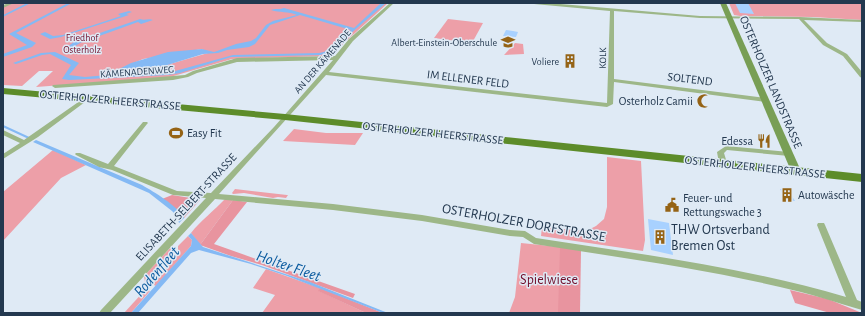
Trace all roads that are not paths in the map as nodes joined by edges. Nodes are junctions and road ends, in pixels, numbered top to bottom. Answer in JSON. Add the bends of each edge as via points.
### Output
{"nodes":[{"id":1,"x":12,"y":3,"type":"edge"},
{"id":2,"x":392,"y":3,"type":"edge"},
{"id":3,"x":536,"y":3,"type":"edge"},
{"id":4,"x":723,"y":3,"type":"edge"},
{"id":5,"x":3,"y":7,"type":"edge"},
{"id":6,"x":612,"y":10,"type":"junction"},
{"id":7,"x":730,"y":18,"type":"junction"},
{"id":8,"x":800,"y":18,"type":"junction"},
{"id":9,"x":862,"y":21,"type":"edge"},
{"id":10,"x":336,"y":58,"type":"junction"},
{"id":11,"x":325,"y":73,"type":"junction"},
{"id":12,"x":862,"y":76,"type":"edge"},
{"id":13,"x":611,"y":80,"type":"junction"},
{"id":14,"x":55,"y":86,"type":"dead end"},
{"id":15,"x":3,"y":92,"type":"edge"},
{"id":16,"x":87,"y":98,"type":"junction"},
{"id":17,"x":765,"y":100,"type":"junction"},
{"id":18,"x":608,"y":105,"type":"joint"},
{"id":19,"x":285,"y":117,"type":"junction"},
{"id":20,"x":145,"y":123,"type":"dead end"},
{"id":21,"x":3,"y":132,"type":"edge"},
{"id":22,"x":24,"y":143,"type":"junction"},
{"id":23,"x":78,"y":154,"type":"dead end"},
{"id":24,"x":789,"y":154,"type":"junction"},
{"id":25,"x":3,"y":157,"type":"edge"},
{"id":26,"x":723,"y":163,"type":"junction"},
{"id":27,"x":110,"y":166,"type":"junction"},
{"id":28,"x":796,"y":171,"type":"junction"},
{"id":29,"x":862,"y":178,"type":"edge"},
{"id":30,"x":214,"y":195,"type":"junction"},
{"id":31,"x":820,"y":225,"type":"dead end"},
{"id":32,"x":858,"y":305,"type":"edge"},
{"id":33,"x":104,"y":313,"type":"edge"}],
"edges":[{"from":1,"to":5,"type":"street"},
{"from":2,"to":10,"type":"street","name":"AN DER KÄMENADE","via":[[351,40]]},
{"from":3,"to":6,"type":"street"},
{"from":4,"to":7,"type":"main road","name":"OSTERHOLZER LANDSTRASSE"},
{"from":6,"to":7,"type":"street"},
{"from":6,"to":13,"type":"street","name":"KOLK"},
{"from":7,"to":8,"type":"street"},
{"from":7,"to":17,"type":"main road","name":"OSTERHOLZER LANDSTRASSE"},
{"from":8,"to":9,"type":"street"},
{"from":8,"to":12,"type":"street","via":[[825,44],[845,55]]},
{"from":10,"to":11,"type":"street","name":"AN DER KÄMENADE"},
{"from":10,"to":14,"type":"street","name":"KÄMENADENWEG","via":[[237,60],[186,76]]},
{"from":11,"to":18,"type":"street","name":"IM ELLENER FELD"},
{"from":11,"to":19,"type":"street","name":"AN DER KÄMENADE"},
{"from":13,"to":17,"type":"street","name":"SOLTEND"},
{"from":13,"to":18,"type":"street","name":"KOLK","via":[[611,100]]},
{"from":15,"to":16,"type":"main road","name":"OSTERHOLZER HEERSTRASSE"},
{"from":16,"to":19,"type":"main road","name":"OSTERHOLZER HEERSTRASSE"},
{"from":16,"to":22,"type":"street"},
{"from":17,"to":24,"type":"main road","name":"OSTERHOLZER LANDSTRASSE"},
{"from":19,"to":26,"type":"main road","name":"OSTERHOLZER HEERSTRASSE"},
{"from":19,"to":30,"type":"street","name":"ELISABETH-SELBERT-STRASSE"},
{"from":20,"to":27,"type":"street"},
{"from":21,"to":22,"type":"street"},
{"from":22,"to":25,"type":"street"},
{"from":23,"to":27,"type":"street","name":"OSTERHOLZER DORFSTRASSE"},
{"from":24,"to":26,"type":"street","via":[[730,148],[720,152]]},
{"from":24,"to":28,"type":"main road","name":"OSTERHOLZER LANDSTRASSE"},
{"from":26,"to":28,"type":"main road","name":"OSTERHOLZER HEERSTRASSE"},
{"from":27,"to":30,"type":"street","name":"OSTERHOLZER DORFSTRASSE","via":[[176,193]]},
{"from":28,"to":29,"type":"main road","name":"OSTERHOLZER HEERSTRASSE"},
{"from":30,"to":32,"type":"street","name":"OSTERHOLZER DORFSTRASSE","via":[[354,209],[525,234],[534,241],[638,255],[817,293]]},
{"from":30,"to":33,"type":"street","name":"ELISABETH-SELBERT-STRASSE"},
{"from":31,"to":32,"type":"street"}]}
